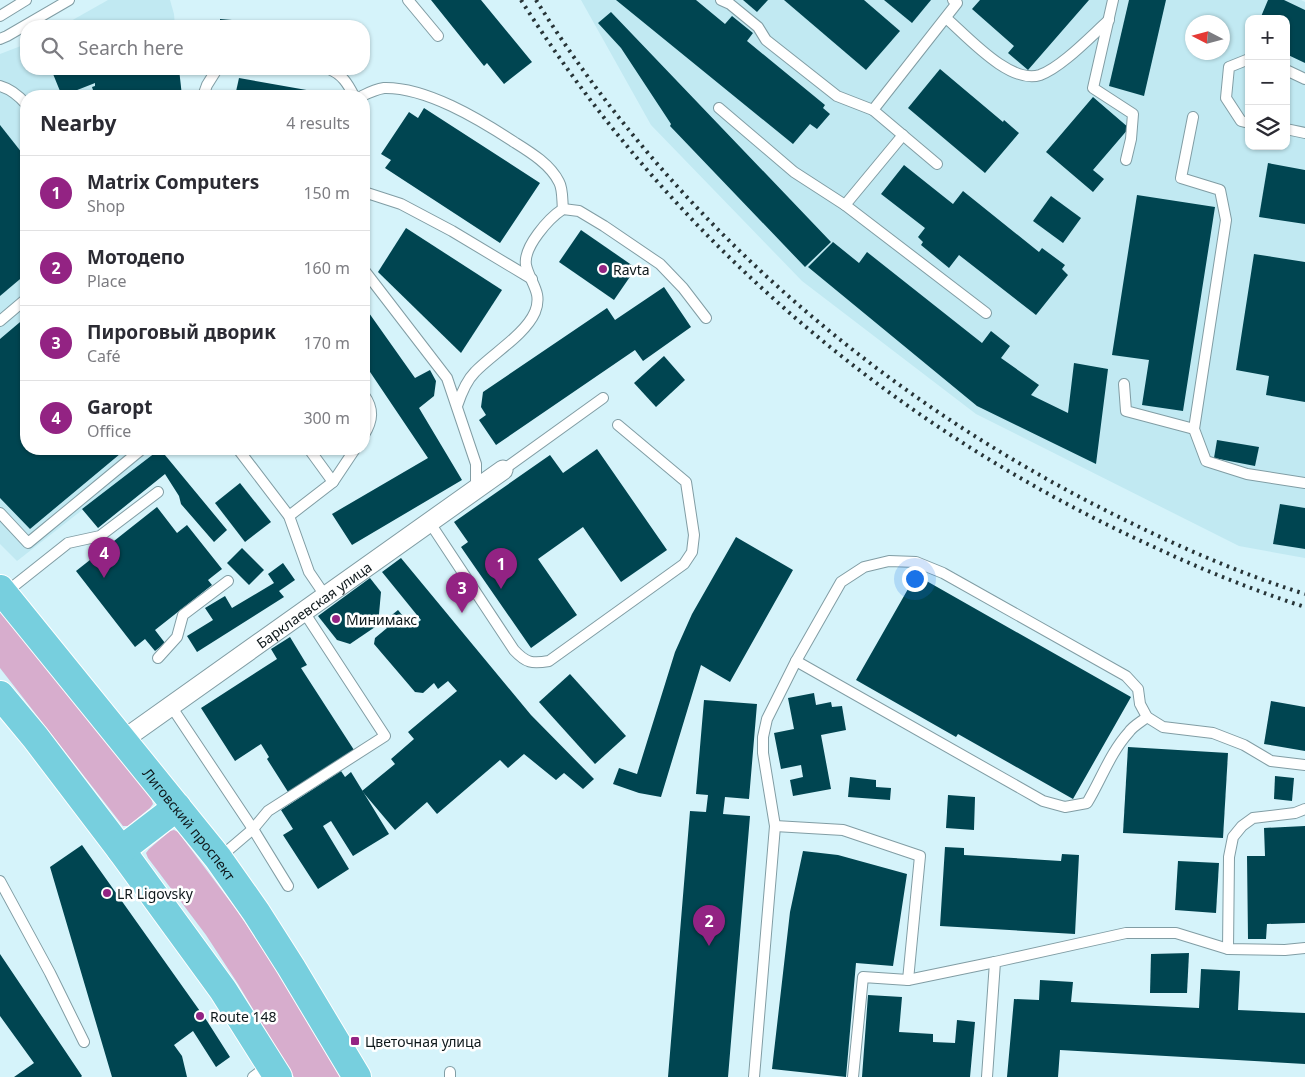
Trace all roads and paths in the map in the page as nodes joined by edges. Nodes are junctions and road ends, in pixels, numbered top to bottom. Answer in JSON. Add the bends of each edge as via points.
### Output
{"nodes":[{"id":1,"x":26,"y":0,"type":"edge"},
{"id":2,"x":69,"y":0,"type":"edge"},
{"id":3,"x":408,"y":0,"type":"edge"},
{"id":4,"x":722,"y":0,"type":"edge"},
{"id":5,"x":1113,"y":0,"type":"edge"},
{"id":6,"x":957,"y":1,"type":"edge"},
{"id":7,"x":0,"y":16,"type":"edge"},
{"id":8,"x":946,"y":18,"type":"junction"},
{"id":9,"x":35,"y":20,"type":"edge"},
{"id":10,"x":1109,"y":20,"type":"junction"},
{"id":11,"x":20,"y":28,"type":"edge"},
{"id":12,"x":438,"y":36,"type":"dead end"},
{"id":13,"x":0,"y":39,"type":"edge"},
{"id":14,"x":1246,"y":60,"type":"edge"},
{"id":15,"x":1290,"y":72,"type":"edge"},
{"id":16,"x":213,"y":75,"type":"edge"},
{"id":17,"x":341,"y":75,"type":"edge"},
{"id":18,"x":1305,"y":79,"type":"edge"},
{"id":19,"x":0,"y":86,"type":"edge"},
{"id":20,"x":205,"y":90,"type":"edge"},
{"id":21,"x":351,"y":90,"type":"edge"},
{"id":22,"x":370,"y":93,"type":"edge"},
{"id":23,"x":20,"y":97,"type":"edge"},
{"id":24,"x":719,"y":108,"type":"dead end"},
{"id":25,"x":873,"y":110,"type":"junction"},
{"id":26,"x":1193,"y":117,"type":"dead end"},
{"id":27,"x":1245,"y":122,"type":"edge"},
{"id":28,"x":1290,"y":131,"type":"edge"},
{"id":29,"x":1305,"y":133,"type":"edge"},
{"id":30,"x":903,"y":135,"type":"junction"},
{"id":31,"x":1126,"y":160,"type":"dead end"},
{"id":32,"x":937,"y":164,"type":"dead end"},
{"id":33,"x":370,"y":194,"type":"edge"},
{"id":34,"x":845,"y":205,"type":"junction"},
{"id":35,"x":563,"y":209,"type":"junction"},
{"id":36,"x":370,"y":278,"type":"edge"},
{"id":37,"x":532,"y":279,"type":"junction"},
{"id":38,"x":20,"y":304,"type":"edge"},
{"id":39,"x":986,"y":313,"type":"dead end"},
{"id":40,"x":706,"y":318,"type":"dead end"},
{"id":41,"x":0,"y":321,"type":"edge"},
{"id":42,"x":1124,"y":384,"type":"dead end"},
{"id":43,"x":603,"y":398,"type":"dead end"},
{"id":44,"x":370,"y":406,"type":"edge"},
{"id":45,"x":457,"y":406,"type":"junction"},
{"id":46,"x":618,"y":425,"type":"dead end"},
{"id":47,"x":370,"y":426,"type":"edge"},
{"id":48,"x":1194,"y":429,"type":"junction"},
{"id":49,"x":135,"y":455,"type":"edge"},
{"id":50,"x":243,"y":455,"type":"edge"},
{"id":51,"x":314,"y":455,"type":"edge"},
{"id":52,"x":351,"y":455,"type":"edge"},
{"id":53,"x":503,"y":470,"type":"joint"},
{"id":54,"x":333,"y":482,"type":"junction"},
{"id":55,"x":1305,"y":483,"type":"edge"},
{"id":56,"x":476,"y":491,"type":"junction"},
{"id":57,"x":158,"y":492,"type":"dead end"},
{"id":58,"x":0,"y":513,"type":"edge"},
{"id":59,"x":289,"y":516,"type":"junction"},
{"id":60,"x":430,"y":523,"type":"junction"},
{"id":61,"x":228,"y":581,"type":"dead end"},
{"id":62,"x":2,"y":591,"type":"edge"},
{"id":63,"x":326,"y":597,"type":"junction"},
{"id":64,"x":304,"y":612,"type":"junction"},
{"id":65,"x":158,"y":658,"type":"dead end"},
{"id":66,"x":796,"y":661,"type":"junction"},
{"id":67,"x":0,"y":695,"type":"edge"},
{"id":68,"x":170,"y":706,"type":"junction"},
{"id":69,"x":1147,"y":717,"type":"junction"},
{"id":70,"x":123,"y":740,"type":"junction"},
{"id":71,"x":1305,"y":764,"type":"edge"},
{"id":72,"x":177,"y":807,"type":"junction"},
{"id":73,"x":1305,"y":809,"type":"edge"},
{"id":74,"x":775,"y":826,"type":"junction"},
{"id":75,"x":253,"y":829,"type":"junction"},
{"id":76,"x":121,"y":850,"type":"junction"},
{"id":77,"x":218,"y":858,"type":"junction"},
{"id":78,"x":0,"y":881,"type":"edge"},
{"id":79,"x":288,"y":886,"type":"dead end"},
{"id":80,"x":1305,"y":948,"type":"edge"},
{"id":81,"x":1228,"y":949,"type":"junction"},
{"id":82,"x":995,"y":962,"type":"junction"},
{"id":83,"x":908,"y":980,"type":"junction"},
{"id":84,"x":84,"y":1042,"type":"dead end"},
{"id":85,"x":267,"y":1073,"type":"edge"},
{"id":86,"x":357,"y":1077,"type":"edge"},
{"id":87,"x":754,"y":1077,"type":"edge"},
{"id":88,"x":853,"y":1077,"type":"edge"},
{"id":89,"x":987,"y":1077,"type":"edge"}],
"edges":[{"from":1,"to":7,"type":"lane"},
{"from":2,"to":9,"type":"lane"},
{"from":3,"to":12,"type":"lane"},
{"from":4,"to":25,"type":"lane","via":[[758,27],[766,40],[838,96]]},
{"from":5,"to":10,"type":"lane"},
{"from":6,"to":8,"type":"lane"},
{"from":8,"to":10,"type":"lane","via":[[1000,66],[1021,76],[1039,75],[1056,66]]},
{"from":8,"to":25,"type":"lane"},
{"from":10,"to":31,"type":"lane","via":[[1093,88],[1133,114]]},
{"from":11,"to":13,"type":"lane"},
{"from":14,"to":27,"type":"lane","via":[[1229,67],[1226,98],[1241,121]]},
{"from":15,"to":18,"type":"lane"},
{"from":16,"to":20,"type":"lane"},
{"from":17,"to":21,"type":"lane"},
{"from":19,"to":23,"type":"lane"},
{"from":22,"to":35,"type":"lane","via":[[383,88],[412,92],[482,120],[543,162],[554,174],[560,184]]},
{"from":24,"to":34,"type":"lane","via":[[794,172]]},
{"from":25,"to":30,"type":"lane"},
{"from":26,"to":48,"type":"lane","via":[[1181,178],[1220,190],[1226,220]]},
{"from":28,"to":29,"type":"lane"},
{"from":30,"to":32,"type":"lane"},
{"from":30,"to":34,"type":"lane"},
{"from":33,"to":37,"type":"lane","via":[[401,204]]},
{"from":34,"to":39,"type":"lane"},
{"from":35,"to":37,"type":"lane","via":[[552,216],[528,252],[526,264]]},
{"from":35,"to":40,"type":"lane","via":[[579,211],[660,264]]},
{"from":36,"to":45,"type":"lane","via":[[447,378]]},
{"from":37,"to":45,"type":"lane","via":[[539,298],[534,314],[519,334],[473,373]]},
{"from":38,"to":41,"type":"lane"},
{"from":42,"to":48,"type":"lane","via":[[1126,410]]},
{"from":43,"to":53,"type":"lane"},
{"from":44,"to":47,"type":"lane"},
{"from":45,"to":56,"type":"lane","via":[[476,464]]},
{"from":46,"to":60,"type":"lane","via":[[686,482],[694,535],[692,552],[684,564],[549,661],[536,664],[523,660],[514,650]]},
{"from":48,"to":55,"type":"lane","via":[[1206,461],[1247,474]]},
{"from":49,"to":58,"type":"lane","via":[[28,543]]},
{"from":50,"to":59,"type":"lane"},
{"from":51,"to":54,"type":"lane"},
{"from":52,"to":54,"type":"lane"},
{"from":53,"to":56,"type":"street","name":"Барклаевская улица"},
{"from":54,"to":59,"type":"lane"},
{"from":56,"to":60,"type":"street","name":"Барклаевская улица"},
{"from":57,"to":62,"type":"lane","via":[[100,536],[68,544]]},
{"from":59,"to":63,"type":"lane","via":[[309,572]]},
{"from":60,"to":63,"type":"street","name":"Барклаевская улица"},
{"from":61,"to":65,"type":"lane","via":[[184,615],[177,638]]},
{"from":62,"to":70,"type":"main road","name":"Лиговский проспект"},
{"from":63,"to":64,"type":"street","name":"Барклаевская улица"},
{"from":64,"to":68,"type":"street","name":"Барклаевская улица"},
{"from":64,"to":75,"type":"lane","via":[[385,736],[268,811]]},
{"from":66,"to":69,"type":"lane","via":[[1043,801],[1065,807],[1087,803],[1112,755],[1130,730]]},
{"from":66,"to":69,"type":"lane","via":[[841,582],[864,567],[889,561],[916,562],[943,573],[1126,676],[1138,689],[1140,704]]},
{"from":66,"to":74,"type":"lane","via":[[767,719],[764,737],[763,753]]},
{"from":67,"to":76,"type":"main road"},
{"from":68,"to":70,"type":"street","name":"Барклаевская улица"},
{"from":68,"to":75,"type":"lane"},
{"from":69,"to":71,"type":"lane","via":[[1163,727],[1214,733],[1271,761]]},
{"from":70,"to":72,"type":"main road","name":"Лиговский проспект"},
{"from":72,"to":76,"type":"main road"},
{"from":72,"to":77,"type":"main road","name":"Лиговский проспект"},
{"from":73,"to":81,"type":"lane","via":[[1295,814],[1253,818],[1233,837],[1229,857]]},
{"from":74,"to":83,"type":"lane","via":[[843,830],[920,856]]},
{"from":74,"to":87,"type":"lane"},
{"from":75,"to":77,"type":"lane"},
{"from":75,"to":79,"type":"lane"},
{"from":76,"to":85,"type":"main road","via":[[223,990]]},
{"from":77,"to":86,"type":"main road","name":"Лиговский проспект","via":[[291,967]]},
{"from":78,"to":84,"type":"lane"},
{"from":80,"to":81,"type":"lane"},
{"from":81,"to":82,"type":"lane","via":[[1176,933],[1126,933]]},
{"from":82,"to":83,"type":"lane"},
{"from":82,"to":89,"type":"lane"},
{"from":83,"to":88,"type":"lane","via":[[863,977]]}]}
